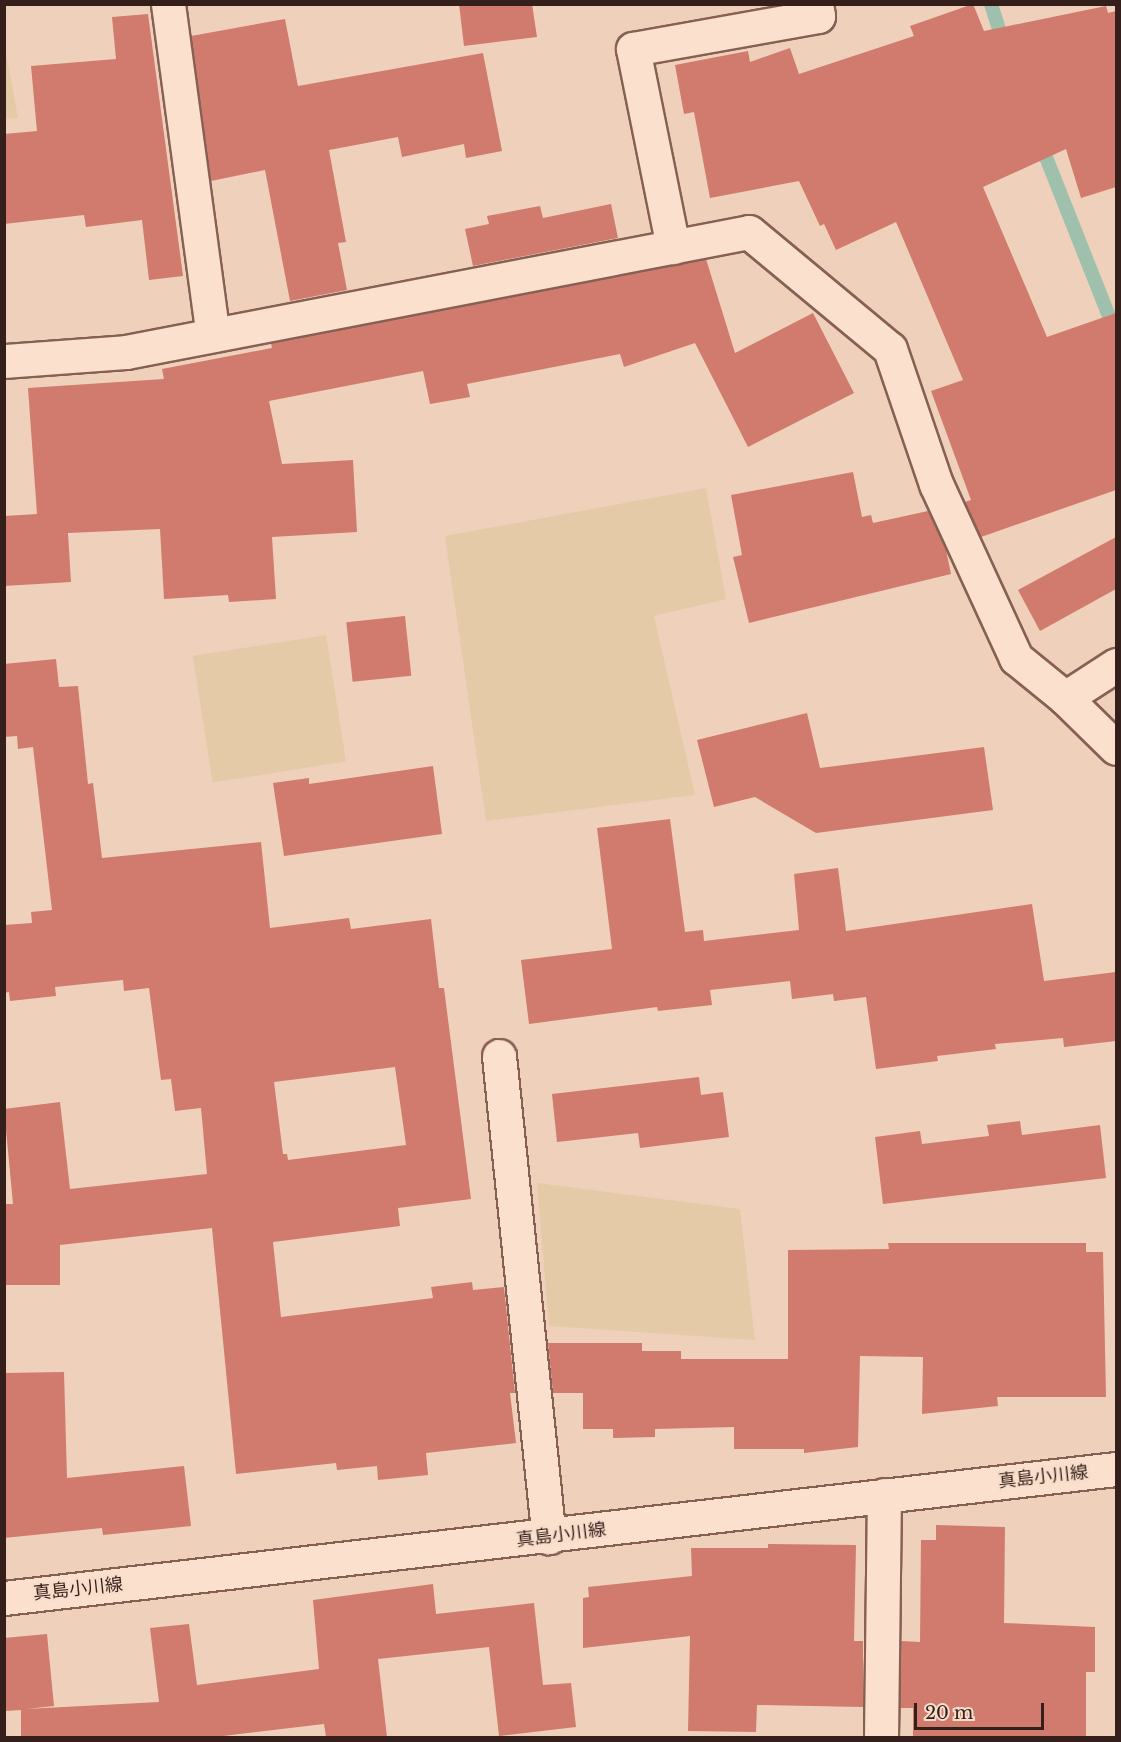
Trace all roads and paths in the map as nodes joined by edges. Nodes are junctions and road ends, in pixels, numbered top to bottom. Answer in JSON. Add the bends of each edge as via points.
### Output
{"nodes":[{"id":1,"x":168,"y":4,"type":"edge"},
{"id":2,"x":816,"y":4,"type":"edge"},
{"id":3,"x":673,"y":247,"type":"junction"},
{"id":4,"x":213,"y":335,"type":"junction"},
{"id":5,"x":4,"y":361,"type":"edge"},
{"id":6,"x":1116,"y":665,"type":"edge"},
{"id":7,"x":1065,"y":698,"type":"junction"},
{"id":8,"x":1116,"y":748,"type":"edge"},
{"id":9,"x":499,"y":1056,"type":"dead end"},
{"id":10,"x":1116,"y":1469,"type":"edge"},
{"id":11,"x":884,"y":1495,"type":"junction"},
{"id":12,"x":549,"y":1537,"type":"junction"},
{"id":13,"x":4,"y":1598,"type":"edge"},
{"id":14,"x":881,"y":1737,"type":"edge"}],
"edges":[{"from":1,"to":4,"type":"street"},
{"from":2,"to":3,"type":"street","via":[[818,16],[633,49]]},
{"from":3,"to":4,"type":"street"},
{"from":3,"to":7,"type":"street","via":[[749,232],[890,349],[936,484],[1016,658]]},
{"from":4,"to":5,"type":"street","via":[[126,352]]},
{"from":6,"to":7,"type":"street"},
{"from":7,"to":8,"type":"street"},
{"from":9,"to":12,"type":"street"},
{"from":10,"to":11,"type":"street","name":"真島小川線"},
{"from":11,"to":12,"type":"street","name":"真島小川線"},
{"from":11,"to":14,"type":"street"},
{"from":12,"to":13,"type":"street","name":"真島小川線"}]}
